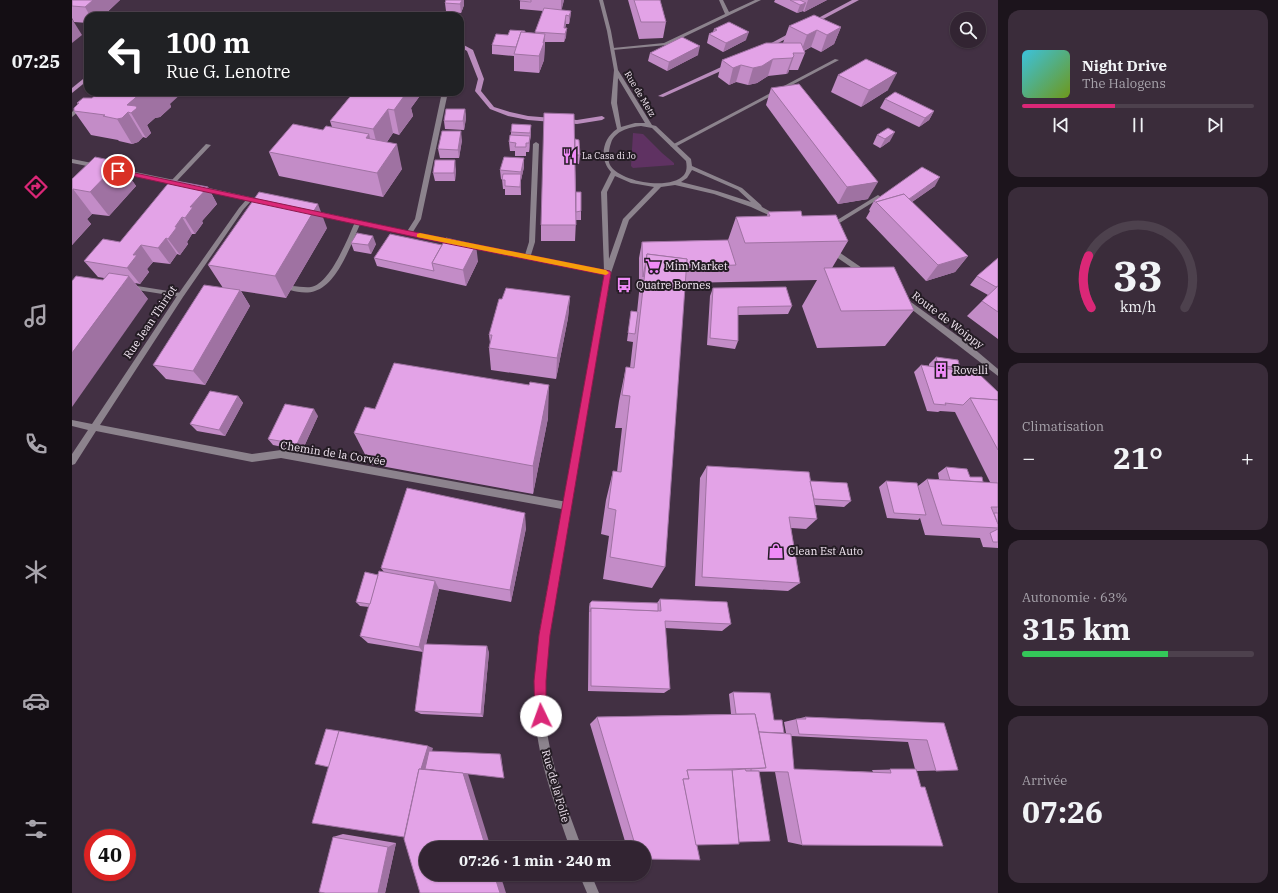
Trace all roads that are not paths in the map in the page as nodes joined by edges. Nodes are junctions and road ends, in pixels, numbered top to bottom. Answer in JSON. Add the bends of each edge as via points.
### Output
{"nodes":[{"id":1,"x":601,"y":0,"type":"edge"},
{"id":2,"x":720,"y":0,"type":"edge"},
{"id":3,"x":759,"y":0,"type":"edge"},
{"id":4,"x":728,"y":15,"type":"junction"},
{"id":5,"x":613,"y":49,"type":"junction"},
{"id":6,"x":837,"y":60,"type":"dead end"},
{"id":7,"x":616,"y":70,"type":"junction"},
{"id":8,"x":444,"y":96,"type":"edge"},
{"id":9,"x":84,"y":104,"type":"edge"},
{"id":10,"x":72,"y":115,"type":"edge"},
{"id":11,"x":649,"y":125,"type":"junction"},
{"id":12,"x":619,"y":129,"type":"junction"},
{"id":13,"x":536,"y":144,"type":"dead end"},
{"id":14,"x":208,"y":145,"type":"dead end"},
{"id":15,"x":673,"y":146,"type":"junction"},
{"id":16,"x":72,"y":161,"type":"edge"},
{"id":17,"x":690,"y":167,"type":"junction"},
{"id":18,"x":613,"y":173,"type":"junction"},
{"id":19,"x":173,"y":182,"type":"junction"},
{"id":20,"x":676,"y":183,"type":"junction"},
{"id":21,"x":188,"y":185,"type":"edge"},
{"id":22,"x":659,"y":185,"type":"junction"},
{"id":23,"x":196,"y":187,"type":"edge"},
{"id":24,"x":878,"y":197,"type":"edge"},
{"id":25,"x":250,"y":199,"type":"junction"},
{"id":26,"x":274,"y":204,"type":"edge"},
{"id":27,"x":763,"y":209,"type":"junction"},
{"id":28,"x":304,"y":211,"type":"edge"},
{"id":29,"x":782,"y":220,"type":"edge"},
{"id":30,"x":358,"y":222,"type":"junction"},
{"id":31,"x":826,"y":230,"type":"edge"},
{"id":32,"x":410,"y":233,"type":"junction"},
{"id":33,"x":823,"y":244,"type":"edge"},
{"id":34,"x":527,"y":258,"type":"junction"},
{"id":35,"x":608,"y":273,"type":"junction"},
{"id":36,"x":876,"y":280,"type":"edge"},
{"id":37,"x":125,"y":286,"type":"edge"},
{"id":38,"x":292,"y":288,"type":"dead end"},
{"id":39,"x":895,"y":294,"type":"edge"},
{"id":40,"x":181,"y":295,"type":"junction"},
{"id":41,"x":998,"y":373,"type":"edge"},
{"id":42,"x":72,"y":423,"type":"edge"},
{"id":43,"x":93,"y":427,"type":"junction"},
{"id":44,"x":72,"y":461,"type":"edge"},
{"id":45,"x":567,"y":506,"type":"junction"},
{"id":46,"x":574,"y":841,"type":"edge"},
{"id":47,"x":589,"y":881,"type":"edge"},
{"id":48,"x":593,"y":893,"type":"edge"}],
"edges":[{"from":1,"to":5,"type":"street","name":"Rue de Metz"},
{"from":2,"to":4,"type":"street"},
{"from":3,"to":4,"type":"street"},
{"from":4,"to":5,"type":"street","via":[[665,44]]},
{"from":5,"to":7,"type":"street","name":"Rue de Metz"},
{"from":6,"to":15,"type":"street"},
{"from":7,"to":11,"type":"street","name":"Rue de Metz"},
{"from":7,"to":12,"type":"street","name":"Rue de Metz","via":[[614,103]]},
{"from":8,"to":32,"type":"street","via":[[418,219]]},
{"from":9,"to":10,"type":"street"},
{"from":11,"to":12,"type":"street","via":[[632,125]]},
{"from":11,"to":15,"type":"street"},
{"from":12,"to":18,"type":"street","via":[[612,136],[606,151],[607,166]]},
{"from":13,"to":34,"type":"street","via":[[532,242]]},
{"from":14,"to":19,"type":"street"},
{"from":15,"to":17,"type":"street","via":[[689,160]]},
{"from":16,"to":19,"type":"street","via":[[88,167]]},
{"from":17,"to":20,"type":"street","via":[[688,174]]},
{"from":17,"to":27,"type":"street","via":[[740,189]]},
{"from":18,"to":22,"type":"street","via":[[624,180]]},
{"from":18,"to":35,"type":"street","name":"Rue de la Folie","via":[[604,192]]},
{"from":19,"to":21,"type":"street"},
{"from":20,"to":22,"type":"street"},
{"from":20,"to":27,"type":"street"},
{"from":22,"to":35,"type":"street","name":"Rue de la Folie","via":[[626,219]]},
{"from":23,"to":25,"type":"street"},
{"from":24,"to":31,"type":"street"},
{"from":25,"to":26,"type":"street"},
{"from":25,"to":40,"type":"street","name":"Rue Jean Thiriot"},
{"from":27,"to":29,"type":"street"},
{"from":28,"to":30,"type":"street"},
{"from":30,"to":32,"type":"street"},
{"from":30,"to":38,"type":"street","via":[[324,283],[313,289]]},
{"from":32,"to":34,"type":"street"},
{"from":33,"to":36,"type":"street"},
{"from":34,"to":35,"type":"street"},
{"from":35,"to":45,"type":"street","name":"Rue de la Folie"},
{"from":37,"to":40,"type":"street"},
{"from":39,"to":41,"type":"street","name":"Route de Woippy"},
{"from":40,"to":43,"type":"street","name":"Rue Jean Thiriot"},
{"from":42,"to":43,"type":"street","name":"Chemin de la Corvée"},
{"from":43,"to":44,"type":"street","name":"Rue Jean Thiriot"},
{"from":43,"to":45,"type":"street","name":"Chemin de la Corvée","via":[[252,458],[281,454]]},
{"from":45,"to":46,"type":"street","name":"Rue de la Folie","via":[[544,635],[540,704],[542,738]]},
{"from":47,"to":48,"type":"street"}]}
